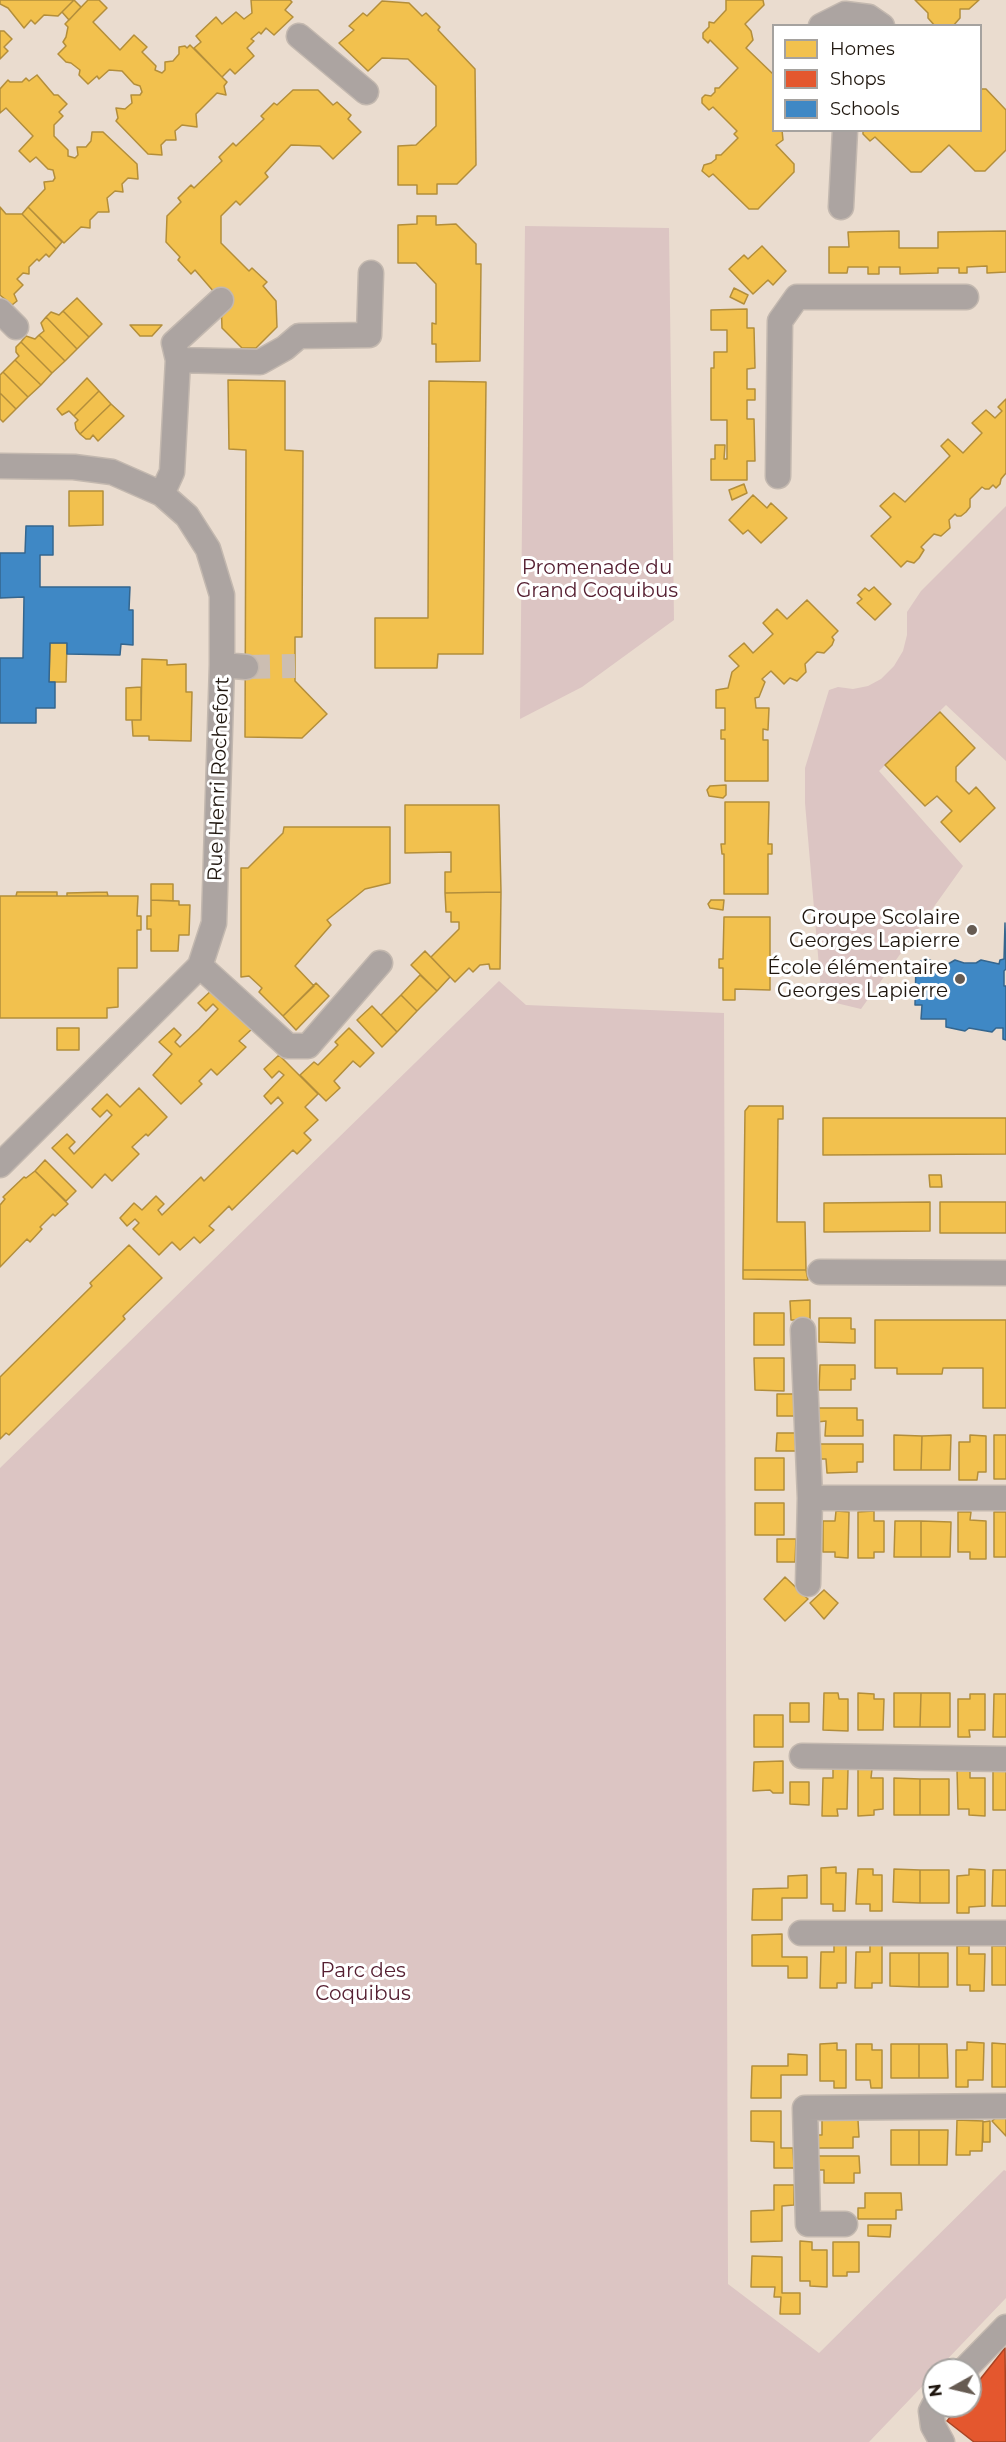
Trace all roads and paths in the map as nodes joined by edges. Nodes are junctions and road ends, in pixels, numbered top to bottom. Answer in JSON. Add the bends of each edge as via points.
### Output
{"nodes":[{"id":1,"x":825,"y":24,"type":"edge"},
{"id":2,"x":879,"y":24,"type":"edge"},
{"id":3,"x":299,"y":36,"type":"dead end"},
{"id":4,"x":366,"y":92,"type":"dead end"},
{"id":5,"x":845,"y":132,"type":"edge"},
{"id":6,"x":841,"y":207,"type":"dead end"},
{"id":7,"x":371,"y":273,"type":"dead end"},
{"id":8,"x":966,"y":297,"type":"dead end"},
{"id":9,"x":221,"y":300,"type":"dead end"},
{"id":10,"x":178,"y":360,"type":"junction"},
{"id":11,"x":0,"y":466,"type":"edge"},
{"id":12,"x":778,"y":476,"type":"dead end"},
{"id":13,"x":162,"y":494,"type":"junction"},
{"id":14,"x":222,"y":665,"type":"junction"},
{"id":15,"x":246,"y":667,"type":"tunnel mouth"},
{"id":16,"x":380,"y":963,"type":"dead end"},
{"id":17,"x":200,"y":966,"type":"junction"},
{"id":18,"x":0,"y":1165,"type":"edge"},
{"id":19,"x":820,"y":1272,"type":"dead end"},
{"id":20,"x":1006,"y":1273,"type":"edge"},
{"id":21,"x":802,"y":1330,"type":"dead end"},
{"id":22,"x":810,"y":1498,"type":"junction"},
{"id":23,"x":1006,"y":1498,"type":"edge"},
{"id":24,"x":808,"y":1584,"type":"dead end"},
{"id":25,"x":802,"y":1756,"type":"dead end"},
{"id":26,"x":1006,"y":1759,"type":"edge"},
{"id":27,"x":801,"y":1934,"type":"dead end"},
{"id":28,"x":1006,"y":1934,"type":"edge"},
{"id":29,"x":1006,"y":2106,"type":"edge"},
{"id":30,"x":845,"y":2224,"type":"dead end"},
{"id":31,"x":1006,"y":2327,"type":"edge"},
{"id":32,"x":976,"y":2358,"type":"edge"},
{"id":33,"x":932,"y":2418,"type":"edge"},
{"id":34,"x":942,"y":2442,"type":"edge"}],
"edges":[{"from":1,"to":2,"type":"street","via":[[845,14],[869,17]]},
{"from":3,"to":4,"type":"street"},
{"from":5,"to":6,"type":"street"},
{"from":7,"to":10,"type":"street","via":[[369,335],[299,336],[260,362]]},
{"from":8,"to":12,"type":"street","via":[[797,297],[780,321]]},
{"from":9,"to":10,"type":"street","via":[[174,343]]},
{"from":10,"to":13,"type":"street","via":[[172,472]]},
{"from":11,"to":13,"type":"street","name":"Rue Henri Rochefort","via":[[74,466],[112,472]]},
{"from":13,"to":14,"type":"street","name":"Rue Henri Rochefort","via":[[187,516],[208,549],[222,595]]},
{"from":14,"to":15,"type":"street"},
{"from":14,"to":17,"type":"street","name":"Rue Henri Rochefort","via":[[214,923]]},
{"from":16,"to":17,"type":"street","via":[[308,1046],[288,1046]]},
{"from":17,"to":18,"type":"street","name":"Rue Henri Rochefort"},
{"from":19,"to":20,"type":"street"},
{"from":21,"to":22,"type":"street"},
{"from":22,"to":23,"type":"street"},
{"from":22,"to":24,"type":"street"},
{"from":25,"to":26,"type":"street"},
{"from":27,"to":28,"type":"street"},
{"from":29,"to":30,"type":"street","via":[[806,2108],[808,2224]]},
{"from":31,"to":32,"type":"street"},
{"from":33,"to":34,"type":"street"}]}
